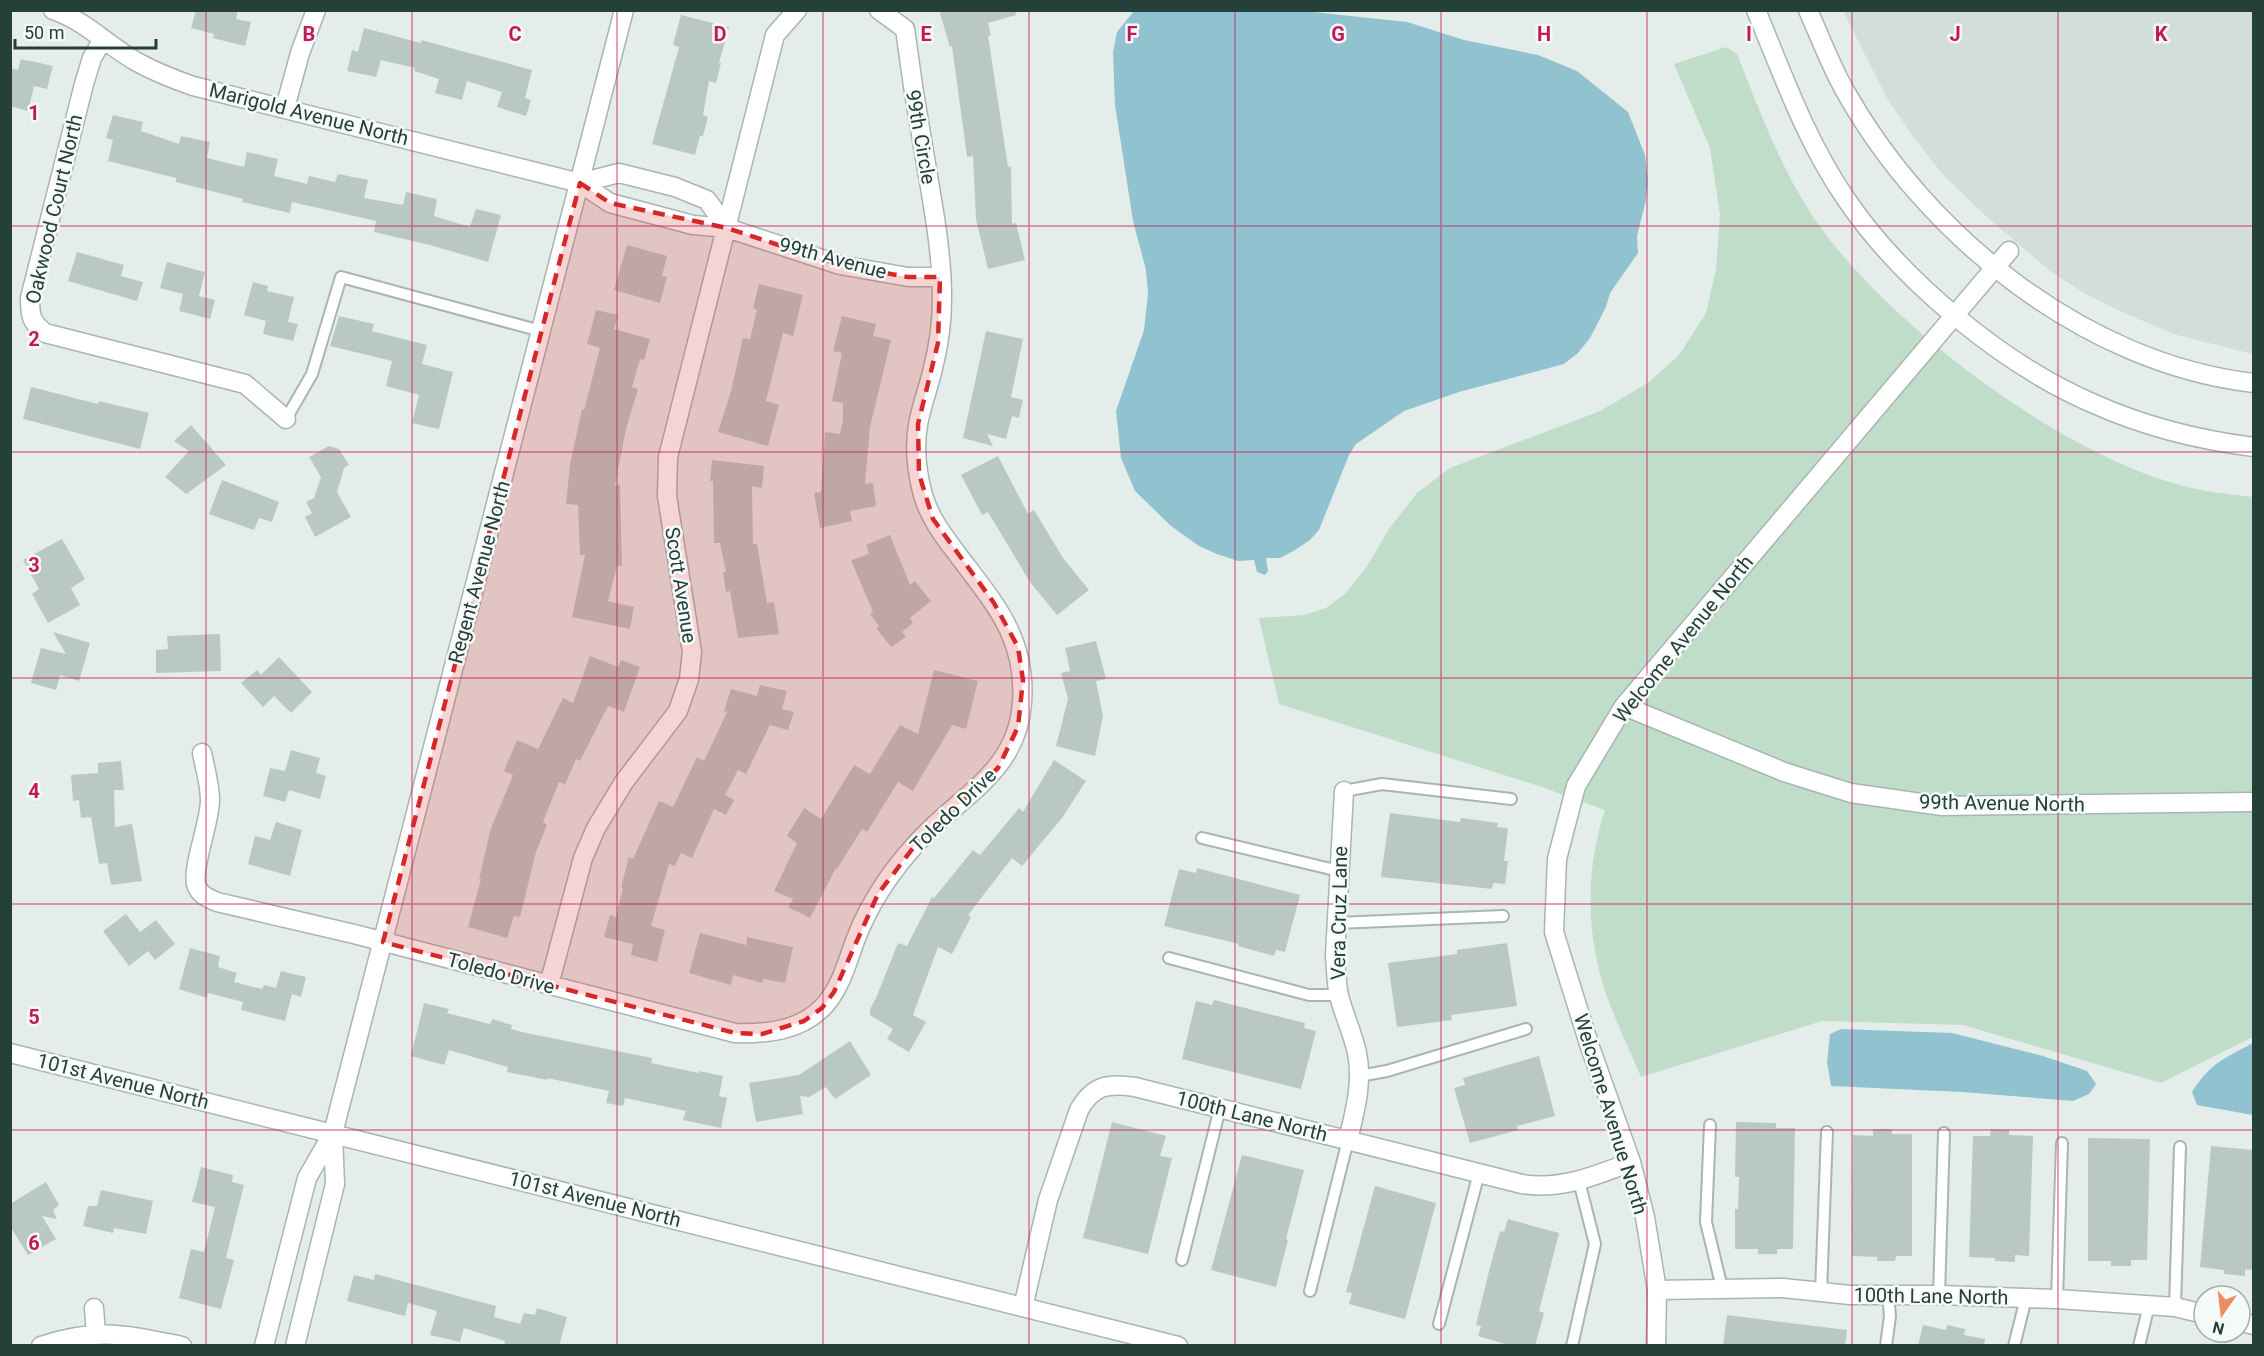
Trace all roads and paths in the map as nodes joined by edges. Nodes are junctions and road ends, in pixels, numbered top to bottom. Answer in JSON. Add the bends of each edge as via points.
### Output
{"nodes":[{"id":1,"x":53,"y":10,"type":"edge"},
{"id":2,"x":316,"y":10,"type":"edge"},
{"id":3,"x":624,"y":10,"type":"edge"},
{"id":4,"x":797,"y":10,"type":"edge"},
{"id":5,"x":879,"y":10,"type":"edge"},
{"id":6,"x":1756,"y":10,"type":"edge"},
{"id":7,"x":1809,"y":10,"type":"edge"},
{"id":8,"x":103,"y":39,"type":"junction"},
{"id":9,"x":285,"y":108,"type":"junction"},
{"id":10,"x":580,"y":183,"type":"junction"},
{"id":11,"x":727,"y":228,"type":"junction"},
{"id":12,"x":2010,"y":250,"type":"dead end"},
{"id":13,"x":1995,"y":268,"type":"junction"},
{"id":14,"x":940,"y":277,"type":"junction"},
{"id":15,"x":1954,"y":315,"type":"junction"},
{"id":16,"x":542,"y":331,"type":"junction"},
{"id":17,"x":2253,"y":383,"type":"edge"},
{"id":18,"x":286,"y":419,"type":"joint"},
{"id":19,"x":2253,"y":447,"type":"edge"},
{"id":20,"x":1624,"y":706,"type":"junction"},
{"id":21,"x":202,"y":753,"type":"dead end"},
{"id":22,"x":1344,"y":791,"type":"joint"},
{"id":23,"x":1511,"y":799,"type":"dead end"},
{"id":24,"x":2253,"y":802,"type":"edge"},
{"id":25,"x":1202,"y":838,"type":"dead end"},
{"id":26,"x":1339,"y":871,"type":"junction"},
{"id":27,"x":1503,"y":916,"type":"dead end"},
{"id":28,"x":1337,"y":923,"type":"junction"},
{"id":29,"x":383,"y":942,"type":"junction"},
{"id":30,"x":1169,"y":958,"type":"dead end"},
{"id":31,"x":549,"y":985,"type":"junction"},
{"id":32,"x":1339,"y":995,"type":"junction"},
{"id":33,"x":1526,"y":1029,"type":"dead end"},
{"id":34,"x":10,"y":1053,"type":"edge"},
{"id":35,"x":1359,"y":1076,"type":"junction"},
{"id":36,"x":1220,"y":1108,"type":"junction"},
{"id":37,"x":1710,"y":1125,"type":"dead end"},
{"id":38,"x":1827,"y":1132,"type":"dead end"},
{"id":39,"x":333,"y":1133,"type":"junction"},
{"id":40,"x":1944,"y":1133,"type":"dead end"},
{"id":41,"x":1348,"y":1140,"type":"junction"},
{"id":42,"x":2062,"y":1143,"type":"dead end"},
{"id":43,"x":2180,"y":1147,"type":"dead end"},
{"id":44,"x":1631,"y":1162,"type":"junction"},
{"id":45,"x":1479,"y":1173,"type":"junction"},
{"id":46,"x":1579,"y":1181,"type":"junction"},
{"id":47,"x":1182,"y":1260,"type":"dead end"},
{"id":48,"x":1722,"y":1288,"type":"junction"},
{"id":49,"x":1657,"y":1290,"type":"junction"},
{"id":50,"x":1310,"y":1291,"type":"dead end"},
{"id":51,"x":1821,"y":1292,"type":"junction"},
{"id":52,"x":1939,"y":1294,"type":"junction"},
{"id":53,"x":1888,"y":1295,"type":"junction"},
{"id":54,"x":2026,"y":1298,"type":"junction"},
{"id":55,"x":2057,"y":1299,"type":"junction"},
{"id":56,"x":2150,"y":1305,"type":"junction"},
{"id":57,"x":1023,"y":1307,"type":"junction"},
{"id":58,"x":2175,"y":1307,"type":"junction"},
{"id":59,"x":94,"y":1308,"type":"dead end"},
{"id":60,"x":2192,"y":1311,"type":"edge"},
{"id":61,"x":1439,"y":1324,"type":"dead end"},
{"id":62,"x":96,"y":1334,"type":"junction"},
{"id":63,"x":41,"y":1346,"type":"edge"},
{"id":64,"x":182,"y":1346,"type":"edge"},
{"id":65,"x":264,"y":1346,"type":"edge"},
{"id":66,"x":295,"y":1346,"type":"edge"},
{"id":67,"x":1178,"y":1346,"type":"edge"},
{"id":68,"x":1572,"y":1346,"type":"edge"},
{"id":69,"x":1656,"y":1346,"type":"edge"},
{"id":70,"x":1886,"y":1346,"type":"edge"},
{"id":71,"x":2014,"y":1346,"type":"edge"},
{"id":72,"x":2139,"y":1346,"type":"edge"}],
"edges":[{"from":1,"to":8,"type":"street","name":"Marigold Avenue North","via":[[83,23]]},
{"from":2,"to":9,"type":"street"},
{"from":3,"to":10,"type":"street","name":"Regent Avenue North"},
{"from":4,"to":11,"type":"street","via":[[775,35]]},
{"from":5,"to":14,"type":"street","name":"99th Circle","via":[[905,29],[936,221]]},
{"from":6,"to":15,"type":"street","via":[[1800,118],[1845,199],[1913,279]]},
{"from":7,"to":13,"type":"street","via":[[1844,89],[1888,156],[1948,225]]},
{"from":8,"to":9,"type":"street","name":"Marigold Avenue North","via":[[164,76]]},
{"from":8,"to":18,"type":"street","name":"Oakwood Court North","via":[[84,84],[30,298],[34,325],[45,333],[245,384]]},
{"from":9,"to":10,"type":"street","name":"Marigold Avenue North"},
{"from":10,"to":11,"type":"street","name":"99th Avenue","via":[[610,203],[693,225]]},
{"from":10,"to":11,"type":"street","via":[[619,173],[675,187],[707,200]]},
{"from":10,"to":16,"type":"street","name":"Regent Avenue North"},
{"from":11,"to":14,"type":"street","name":"99th Avenue","via":[[840,265],[908,277]]},
{"from":11,"to":31,"type":"street","name":"Scott Avenue","via":[[668,457],[667,496],[691,642],[689,680],[678,711],[624,782],[596,828],[583,858]]},
{"from":12,"to":13,"type":"street","name":"Welcome Avenue North"},
{"from":13,"to":15,"type":"street","name":"Welcome Avenue North"},
{"from":13,"to":17,"type":"street","via":[[2045,304],[2121,345],[2196,372]]},
{"from":14,"to":31,"type":"street","name":"Toledo Drive","via":[[942,318],[918,424],[919,474],[933,519],[994,603],[1018,647],[1022,705],[1009,748],[981,787],[937,822],[896,869],[862,923],[834,992],[822,1008],[804,1021],[762,1034],[735,1033]]},
{"from":15,"to":19,"type":"street","via":[[2016,360],[2092,404],[2184,435]]},
{"from":15,"to":20,"type":"street","name":"Welcome Avenue North"},
{"from":16,"to":18,"type":"lane","via":[[341,277],[312,374]]},
{"from":16,"to":29,"type":"street","name":"Regent Avenue North"},
{"from":20,"to":24,"type":"street","name":"99th Avenue North","via":[[1784,772],[1851,793],[1942,806]]},
{"from":20,"to":44,"type":"street","name":"Welcome Avenue North","via":[[1576,786],[1557,859],[1554,932]]},
{"from":21,"to":29,"type":"street","name":"Toledo Drive","via":[[210,800],[196,885],[204,897]]},
{"from":22,"to":23,"type":"lane","via":[[1382,784]]},
{"from":22,"to":26,"type":"street","name":"Vera Cruz Lane"},
{"from":25,"to":26,"type":"lane"},
{"from":26,"to":28,"type":"street","name":"Vera Cruz Lane"},
{"from":27,"to":28,"type":"lane"},
{"from":28,"to":32,"type":"street","name":"Vera Cruz Lane"},
{"from":29,"to":31,"type":"street","name":"Toledo Drive"},
{"from":29,"to":39,"type":"street","name":"Regent Avenue North"},
{"from":30,"to":32,"type":"lane","via":[[1309,995]]},
{"from":32,"to":35,"type":"street","name":"Vera Cruz Lane","via":[[1357,1054]]},
{"from":33,"to":35,"type":"lane"},
{"from":34,"to":39,"type":"street","name":"101st Avenue North"},
{"from":35,"to":41,"type":"street","name":"Vera Cruz Lane"},
{"from":36,"to":41,"type":"street","name":"100th Lane North"},
{"from":36,"to":47,"type":"lane"},
{"from":36,"to":57,"type":"street","name":"100th Lane North","via":[[1121,1085],[1095,1090],[1086,1098],[1048,1200]]},
{"from":37,"to":48,"type":"lane","via":[[1706,1222]]},
{"from":38,"to":51,"type":"lane"},
{"from":39,"to":57,"type":"street","name":"101st Avenue North"},
{"from":39,"to":65,"type":"street","name":"Regent Avenue North","via":[[307,1178]]},
{"from":39,"to":66,"type":"street","name":"Regent Avenue North","via":[[335,1184]]},
{"from":40,"to":52,"type":"lane"},
{"from":41,"to":45,"type":"street","name":"100th Lane North"},
{"from":41,"to":50,"type":"lane"},
{"from":42,"to":55,"type":"lane"},
{"from":43,"to":58,"type":"lane"},
{"from":44,"to":46,"type":"street","name":"100th Lane North"},
{"from":44,"to":49,"type":"street","name":"Welcome Avenue North"},
{"from":45,"to":46,"type":"street","name":"100th Lane North","via":[[1541,1187]]},
{"from":45,"to":61,"type":"lane"},
{"from":46,"to":68,"type":"lane","via":[[1595,1245]]},
{"from":48,"to":49,"type":"street","name":"100th Lane North"},
{"from":48,"to":51,"type":"street","name":"100th Lane North"},
{"from":49,"to":69,"type":"street","name":"Welcome Avenue North"},
{"from":51,"to":53,"type":"street","name":"100th Lane North"},
{"from":52,"to":53,"type":"street","name":"100th Lane North"},
{"from":52,"to":54,"type":"street","name":"100th Lane North"},
{"from":53,"to":70,"type":"lane"},
{"from":54,"to":55,"type":"street","name":"100th Lane North"},
{"from":54,"to":71,"type":"lane"},
{"from":55,"to":56,"type":"street","name":"100th Lane North"},
{"from":56,"to":58,"type":"street","name":"100th Lane North"},
{"from":56,"to":72,"type":"lane"},
{"from":57,"to":67,"type":"street","name":"101st Avenue North"},
{"from":58,"to":60,"type":"street","name":"100th Lane North"},
{"from":59,"to":62,"type":"street"},
{"from":62,"to":63,"type":"street","via":[[68,1337]]},
{"from":62,"to":64,"type":"street","via":[[120,1334]]}]}
